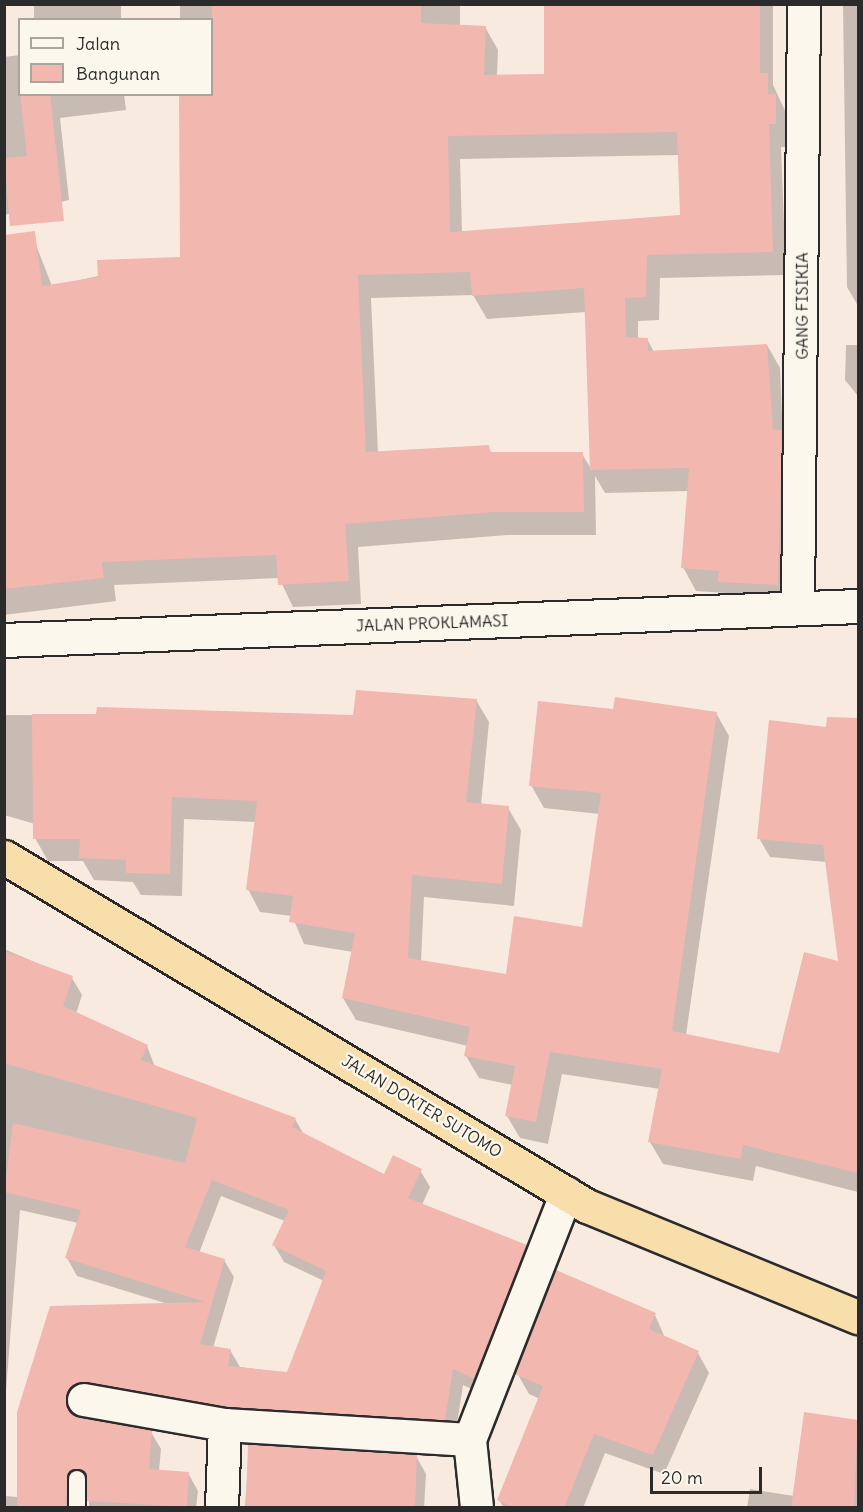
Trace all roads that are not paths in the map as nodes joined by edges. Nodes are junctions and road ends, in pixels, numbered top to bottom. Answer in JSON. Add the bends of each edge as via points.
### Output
{"nodes":[{"id":1,"x":804,"y":4,"type":"edge"},
{"id":2,"x":858,"y":606,"type":"edge"},
{"id":3,"x":798,"y":608,"type":"junction"},
{"id":4,"x":4,"y":640,"type":"edge"},
{"id":5,"x":4,"y":856,"type":"edge"},
{"id":6,"x":567,"y":1193,"type":"junction"},
{"id":7,"x":858,"y":1317,"type":"edge"},
{"id":8,"x":84,"y":1400,"type":"dead end"},
{"id":9,"x":225,"y":1425,"type":"junction"},
{"id":10,"x":470,"y":1440,"type":"junction"},
{"id":11,"x":77,"y":1479,"type":"dead end"},
{"id":12,"x":76,"y":1508,"type":"edge"},
{"id":13,"x":222,"y":1508,"type":"edge"},
{"id":14,"x":477,"y":1508,"type":"edge"}],
"edges":[{"from":1,"to":3,"type":"street","name":"GANG FISIKIA"},
{"from":2,"to":3,"type":"main road","name":"JALAN PROKLAMASI"},
{"from":3,"to":4,"type":"main road","name":"JALAN PROKLAMASI"},
{"from":5,"to":6,"type":"highway","name":"JALAN DOKTER SUTOMO"},
{"from":6,"to":7,"type":"highway","name":"JALAN DOKTER SUTOMO"},
{"from":6,"to":10,"type":"street"},
{"from":8,"to":9,"type":"street"},
{"from":9,"to":10,"type":"street"},
{"from":9,"to":13,"type":"street"},
{"from":10,"to":14,"type":"street"},
{"from":11,"to":12,"type":"lane"}]}
